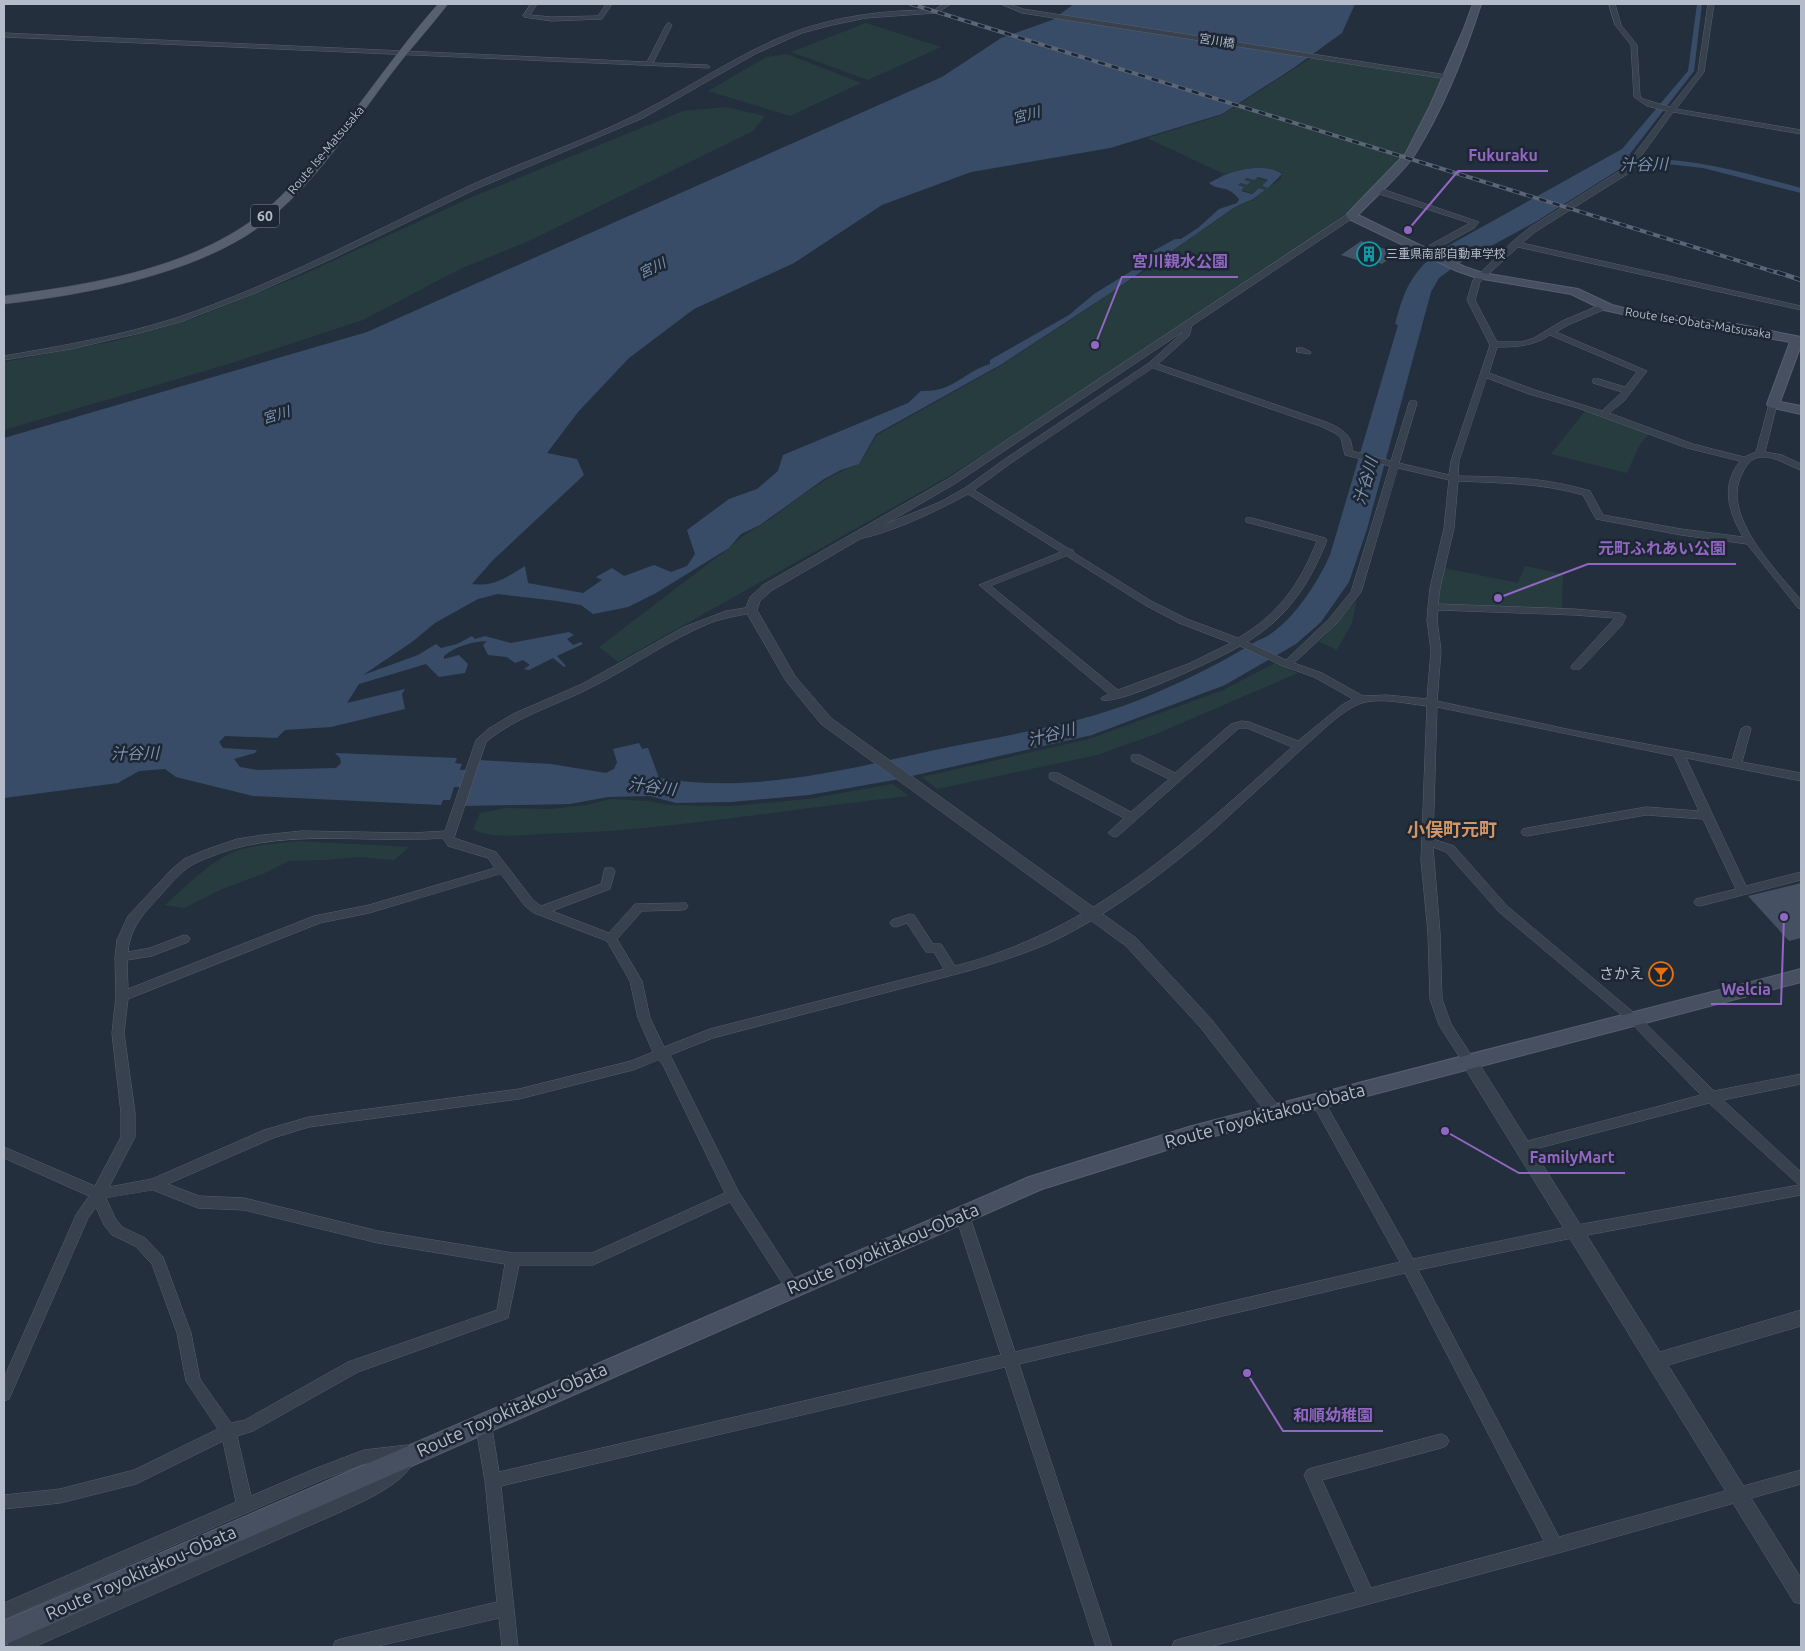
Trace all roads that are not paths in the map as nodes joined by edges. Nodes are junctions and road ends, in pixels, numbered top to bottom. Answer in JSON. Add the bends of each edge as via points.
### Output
{"nodes":[{"id":1,"x":443,"y":4,"type":"edge"},
{"id":2,"x":534,"y":4,"type":"edge"},
{"id":3,"x":609,"y":4,"type":"edge"},
{"id":4,"x":948,"y":4,"type":"edge"},
{"id":5,"x":1004,"y":4,"type":"edge"},
{"id":6,"x":1477,"y":4,"type":"edge"},
{"id":7,"x":1612,"y":4,"type":"edge"},
{"id":8,"x":1711,"y":4,"type":"edge"},
{"id":9,"x":669,"y":26,"type":"dead end"},
{"id":10,"x":4,"y":35,"type":"edge"},
{"id":11,"x":404,"y":53,"type":"junction"},
{"id":12,"x":650,"y":64,"type":"junction"},
{"id":13,"x":707,"y":67,"type":"dead end"},
{"id":14,"x":1447,"y":77,"type":"junction"},
{"id":15,"x":1672,"y":109,"type":"junction"},
{"id":16,"x":1801,"y":132,"type":"edge"},
{"id":17,"x":1376,"y":190,"type":"junction"},
{"id":18,"x":1351,"y":216,"type":"junction"},
{"id":19,"x":1515,"y":244,"type":"junction"},
{"id":20,"x":1426,"y":252,"type":"junction"},
{"id":21,"x":1461,"y":269,"type":"joint"},
{"id":22,"x":1481,"y":276,"type":"junction"},
{"id":23,"x":4,"y":300,"type":"edge"},
{"id":24,"x":1605,"y":306,"type":"junction"},
{"id":25,"x":1801,"y":308,"type":"edge"},
{"id":26,"x":1188,"y":325,"type":"junction"},
{"id":27,"x":1552,"y":333,"type":"junction"},
{"id":28,"x":1799,"y":340,"type":"edge"},
{"id":29,"x":1494,"y":345,"type":"junction"},
{"id":30,"x":4,"y":358,"type":"edge"},
{"id":31,"x":1152,"y":365,"type":"junction"},
{"id":32,"x":1483,"y":374,"type":"junction"},
{"id":33,"x":1596,"y":381,"type":"dead end"},
{"id":34,"x":1628,"y":391,"type":"junction"},
{"id":35,"x":1413,"y":403,"type":"dead end"},
{"id":36,"x":1773,"y":404,"type":"junction"},
{"id":37,"x":1801,"y":410,"type":"edge"},
{"id":38,"x":1602,"y":414,"type":"junction"},
{"id":39,"x":1760,"y":453,"type":"junction"},
{"id":40,"x":1745,"y":460,"type":"junction"},
{"id":41,"x":1394,"y":465,"type":"junction"},
{"id":42,"x":1801,"y":467,"type":"edge"},
{"id":43,"x":1452,"y":478,"type":"junction"},
{"id":44,"x":968,"y":490,"type":"junction"},
{"id":45,"x":1250,"y":520,"type":"dead end"},
{"id":46,"x":854,"y":537,"type":"junction"},
{"id":47,"x":1748,"y":541,"type":"junction"},
{"id":48,"x":1070,"y":552,"type":"junction"},
{"id":49,"x":1801,"y":606,"type":"edge"},
{"id":50,"x":1433,"y":607,"type":"junction"},
{"id":51,"x":751,"y":610,"type":"junction"},
{"id":52,"x":1241,"y":643,"type":"junction"},
{"id":53,"x":1283,"y":662,"type":"junction"},
{"id":54,"x":1576,"y":667,"type":"dead end"},
{"id":55,"x":1117,"y":695,"type":"junction"},
{"id":56,"x":1106,"y":698,"type":"dead end"},
{"id":57,"x":1362,"y":699,"type":"junction"},
{"id":58,"x":1432,"y":703,"type":"junction"},
{"id":59,"x":1746,"y":729,"type":"dead end"},
{"id":60,"x":1300,"y":746,"type":"junction"},
{"id":61,"x":1678,"y":754,"type":"junction"},
{"id":62,"x":1136,"y":758,"type":"dead end"},
{"id":63,"x":1736,"y":764,"type":"junction"},
{"id":64,"x":1054,"y":776,"type":"dead end"},
{"id":65,"x":1801,"y":777,"type":"edge"},
{"id":66,"x":1176,"y":778,"type":"junction"},
{"id":67,"x":1707,"y":815,"type":"junction"},
{"id":68,"x":1132,"y":817,"type":"junction"},
{"id":69,"x":1527,"y":832,"type":"dead end"},
{"id":70,"x":1114,"y":833,"type":"dead end"},
{"id":71,"x":450,"y":834,"type":"junction"},
{"id":72,"x":1429,"y":842,"type":"junction"},
{"id":73,"x":501,"y":870,"type":"junction"},
{"id":74,"x":609,"y":871,"type":"dead end"},
{"id":75,"x":1801,"y":876,"type":"edge"},
{"id":76,"x":1742,"y":891,"type":"junction"},
{"id":77,"x":1700,"y":902,"type":"dead end"},
{"id":78,"x":682,"y":906,"type":"dead end"},
{"id":79,"x":540,"y":911,"type":"junction"},
{"id":80,"x":1093,"y":913,"type":"junction"},
{"id":81,"x":896,"y":923,"type":"dead end"},
{"id":82,"x":611,"y":938,"type":"junction"},
{"id":83,"x":184,"y":939,"type":"dead end"},
{"id":84,"x":121,"y":957,"type":"junction"},
{"id":85,"x":952,"y":971,"type":"junction"},
{"id":86,"x":1801,"y":975,"type":"edge"},
{"id":87,"x":122,"y":996,"type":"junction"},
{"id":88,"x":1635,"y":1020,"type":"junction"},
{"id":89,"x":660,"y":1053,"type":"junction"},
{"id":90,"x":1469,"y":1061,"type":"junction"},
{"id":91,"x":1801,"y":1079,"type":"edge"},
{"id":92,"x":1711,"y":1097,"type":"junction"},
{"id":93,"x":1316,"y":1101,"type":"junction"},
{"id":94,"x":1274,"y":1112,"type":"junction"},
{"id":95,"x":1524,"y":1147,"type":"junction"},
{"id":96,"x":4,"y":1152,"type":"edge"},
{"id":97,"x":1801,"y":1180,"type":"edge"},
{"id":98,"x":154,"y":1184,"type":"junction"},
{"id":99,"x":1801,"y":1190,"type":"edge"},
{"id":100,"x":98,"y":1194,"type":"junction"},
{"id":101,"x":732,"y":1195,"type":"junction"},
{"id":102,"x":962,"y":1214,"type":"junction"},
{"id":103,"x":1576,"y":1231,"type":"junction"},
{"id":104,"x":513,"y":1259,"type":"junction"},
{"id":105,"x":1409,"y":1266,"type":"junction"},
{"id":106,"x":794,"y":1288,"type":"junction"},
{"id":107,"x":1801,"y":1318,"type":"edge"},
{"id":108,"x":1010,"y":1360,"type":"junction"},
{"id":109,"x":1656,"y":1361,"type":"junction"},
{"id":110,"x":4,"y":1394,"type":"edge"},
{"id":111,"x":483,"y":1422,"type":"junction"},
{"id":112,"x":228,"y":1431,"type":"junction"},
{"id":113,"x":1442,"y":1441,"type":"dead end"},
{"id":114,"x":416,"y":1452,"type":"junction"},
{"id":115,"x":1801,"y":1477,"type":"edge"},
{"id":116,"x":493,"y":1481,"type":"junction"},
{"id":117,"x":1739,"y":1493,"type":"junction"},
{"id":118,"x":4,"y":1502,"type":"edge"},
{"id":119,"x":245,"y":1506,"type":"junction"},
{"id":120,"x":1554,"y":1546,"type":"junction"},
{"id":121,"x":1801,"y":1595,"type":"edge"},
{"id":122,"x":1367,"y":1597,"type":"junction"},
{"id":123,"x":506,"y":1608,"type":"junction"},
{"id":124,"x":4,"y":1611,"type":"edge"},
{"id":125,"x":4,"y":1633,"type":"edge"},
{"id":126,"x":15,"y":1647,"type":"edge"},
{"id":127,"x":341,"y":1647,"type":"edge"},
{"id":128,"x":510,"y":1647,"type":"edge"},
{"id":129,"x":1104,"y":1647,"type":"edge"},
{"id":130,"x":1180,"y":1647,"type":"edge"}],
"edges":[{"from":1,"to":11,"type":"main road","name":"Route Ise-Matsusaka","number":"60"},
{"from":2,"to":3,"type":"street","via":[[526,16],[551,19],[600,18]]},
{"from":4,"to":30,"type":"street","via":[[935,11],[905,11],[798,32],[764,47],[641,116],[476,186],[258,290],[135,332]]},
{"from":5,"to":14,"type":"street","name":"宮川橋","via":[[1022,11]]},
{"from":6,"to":14,"type":"main road"},
{"from":7,"to":15,"type":"street","via":[[1618,25],[1634,45],[1637,98],[1654,106]]},
{"from":8,"to":15,"type":"street","via":[[1701,72]]},
{"from":9,"to":12,"type":"street"},
{"from":10,"to":11,"type":"street"},
{"from":11,"to":12,"type":"street"},
{"from":11,"to":23,"type":"main road","name":"Route Ise-Matsusaka","number":"60","via":[[290,193],[265,217],[200,253],[143,273],[73,290]]},
{"from":12,"to":13,"type":"street"},
{"from":14,"to":17,"type":"main road","via":[[1410,154]]},
{"from":15,"to":16,"type":"street"},
{"from":15,"to":19,"type":"street","via":[[1626,171]]},
{"from":17,"to":18,"type":"main road"},
{"from":17,"to":20,"type":"street","via":[[1475,222]]},
{"from":18,"to":20,"type":"main road","name":"Route Ise-Obata-Matsusaka"},
{"from":18,"to":26,"type":"street"},
{"from":19,"to":22,"type":"street"},
{"from":19,"to":25,"type":"street"},
{"from":20,"to":21,"type":"main road","name":"Route Ise-Obata-Matsusaka"},
{"from":21,"to":22,"type":"main road","name":"Route Ise-Obata-Matsusaka"},
{"from":22,"to":24,"type":"main road","name":"Route Ise-Obata-Matsusaka","via":[[1574,291]]},
{"from":22,"to":29,"type":"street","via":[[1471,300]]},
{"from":24,"to":27,"type":"street","via":[[1565,323]]},
{"from":24,"to":28,"type":"main road","name":"Route Ise-Obata-Matsusaka","via":[[1636,314]]},
{"from":26,"to":31,"type":"street","via":[[1186,334]]},
{"from":26,"to":46,"type":"street","via":[[960,476]]},
{"from":27,"to":29,"type":"street","via":[[1521,344]]},
{"from":27,"to":34,"type":"street","via":[[1643,371],[1634,378]]},
{"from":28,"to":36,"type":"main road","name":"Route Ise-Obata-Matsusaka"},
{"from":29,"to":32,"type":"street"},
{"from":31,"to":41,"type":"street","via":[[1330,427],[1344,433],[1349,442],[1348,454]]},
{"from":31,"to":44,"type":"street"},
{"from":32,"to":38,"type":"street"},
{"from":32,"to":43,"type":"street"},
{"from":33,"to":34,"type":"street"},
{"from":34,"to":38,"type":"street"},
{"from":35,"to":41,"type":"street"},
{"from":36,"to":37,"type":"main road"},
{"from":36,"to":39,"type":"street"},
{"from":38,"to":40,"type":"street","via":[[1690,446]]},
{"from":39,"to":40,"type":"street"},
{"from":39,"to":42,"type":"street"},
{"from":40,"to":47,"type":"street","via":[[1731,485],[1737,518]]},
{"from":41,"to":43,"type":"street"},
{"from":41,"to":53,"type":"street","via":[[1356,592],[1333,621]]},
{"from":43,"to":47,"type":"street","via":[[1560,485],[1587,493],[1599,517]]},
{"from":43,"to":50,"type":"street","via":[[1449,528],[1434,588]]},
{"from":44,"to":46,"type":"street","via":[[943,504],[868,535]]},
{"from":44,"to":48,"type":"street"},
{"from":45,"to":52,"type":"street","via":[[1322,540],[1309,572],[1283,608]]},
{"from":46,"to":51,"type":"street","via":[[767,588],[754,600]]},
{"from":47,"to":49,"type":"street"},
{"from":48,"to":52,"type":"street","via":[[1182,622]]},
{"from":48,"to":55,"type":"street","via":[[984,585]]},
{"from":50,"to":54,"type":"street","via":[[1477,612],[1593,612],[1621,616],[1618,624]]},
{"from":50,"to":58,"type":"street","via":[[1436,651]]},
{"from":51,"to":71,"type":"street","via":[[733,611],[679,635],[586,686],[501,726],[481,740]]},
{"from":51,"to":80,"type":"street","via":[[798,690],[826,721],[870,756]]},
{"from":52,"to":53,"type":"street"},
{"from":52,"to":55,"type":"street","via":[[1181,673]]},
{"from":53,"to":57,"type":"street","via":[[1318,675]]},
{"from":55,"to":56,"type":"street"},
{"from":57,"to":58,"type":"street"},
{"from":57,"to":60,"type":"street","via":[[1318,728]]},
{"from":58,"to":61,"type":"street"},
{"from":58,"to":72,"type":"street"},
{"from":59,"to":63,"type":"street"},
{"from":60,"to":66,"type":"street","via":[[1242,724],[1235,726]]},
{"from":60,"to":80,"type":"street","via":[[1172,860]]},
{"from":61,"to":63,"type":"street"},
{"from":61,"to":67,"type":"street"},
{"from":62,"to":66,"type":"street"},
{"from":63,"to":65,"type":"street"},
{"from":64,"to":68,"type":"street"},
{"from":66,"to":68,"type":"street"},
{"from":67,"to":69,"type":"street","via":[[1646,811]]},
{"from":67,"to":76,"type":"street"},
{"from":68,"to":70,"type":"street"},
{"from":71,"to":73,"type":"street","via":[[448,839],[452,843],[492,855]]},
{"from":71,"to":84,"type":"street","via":[[412,837],[302,835],[238,843],[210,853],[188,862],[175,873],[132,919],[126,929]]},
{"from":72,"to":88,"type":"street","via":[[1450,849],[1503,909]]},
{"from":72,"to":90,"type":"street","via":[[1427,860],[1436,999],[1445,1025]]},
{"from":73,"to":79,"type":"street","via":[[528,903]]},
{"from":73,"to":87,"type":"street","via":[[369,909],[318,919]]},
{"from":74,"to":79,"type":"street","via":[[606,886]]},
{"from":75,"to":76,"type":"street"},
{"from":76,"to":77,"type":"street"},
{"from":78,"to":82,"type":"street","via":[[638,908]]},
{"from":79,"to":82,"type":"street"},
{"from":80,"to":85,"type":"street","via":[[1044,940]]},
{"from":80,"to":94,"type":"street","via":[[1131,942],[1164,974]]},
{"from":81,"to":85,"type":"street","via":[[910,918],[930,949],[937,947]]},
{"from":82,"to":89,"type":"street","via":[[636,981],[644,1018]]},
{"from":83,"to":84,"type":"street","via":[[152,952]]},
{"from":84,"to":87,"type":"street"},
{"from":85,"to":89,"type":"street","via":[[710,1034]]},
{"from":86,"to":88,"type":"main road","name":"Route Toyokitakou-Obata"},
{"from":87,"to":100,"type":"street","via":[[118,1033],[128,1137]]},
{"from":88,"to":90,"type":"main road","name":"Route Toyokitakou-Obata"},
{"from":88,"to":92,"type":"street"},
{"from":89,"to":98,"type":"street","via":[[633,1065],[519,1094],[309,1122],[261,1138]]},
{"from":89,"to":101,"type":"street","via":[[668,1062]]},
{"from":90,"to":93,"type":"main road","name":"Route Toyokitakou-Obata"},
{"from":90,"to":95,"type":"street"},
{"from":91,"to":92,"type":"street"},
{"from":92,"to":95,"type":"street"},
{"from":92,"to":97,"type":"street"},
{"from":93,"to":94,"type":"main road","name":"Route Toyokitakou-Obata"},
{"from":93,"to":105,"type":"street"},
{"from":94,"to":102,"type":"main road","name":"Route Toyokitakou-Obata","via":[[1192,1134],[1036,1184]]},
{"from":95,"to":103,"type":"street"},
{"from":96,"to":100,"type":"street"},
{"from":98,"to":100,"type":"street"},
{"from":98,"to":104,"type":"street","via":[[198,1202],[244,1204],[378,1237]]},
{"from":99,"to":103,"type":"street"},
{"from":100,"to":110,"type":"street","via":[[83,1215]]},
{"from":100,"to":112,"type":"street","via":[[109,1221],[117,1231],[140,1242],[158,1261],[184,1333],[193,1381]]},
{"from":101,"to":104,"type":"street","via":[[593,1258]]},
{"from":101,"to":106,"type":"street"},
{"from":102,"to":106,"type":"main road","name":"Route Toyokitakou-Obata"},
{"from":102,"to":108,"type":"street"},
{"from":103,"to":105,"type":"street"},
{"from":103,"to":109,"type":"street"},
{"from":104,"to":112,"type":"street","via":[[503,1314],[353,1366],[248,1426]]},
{"from":105,"to":108,"type":"street"},
{"from":105,"to":120,"type":"street"},
{"from":106,"to":111,"type":"main road","name":"Route Toyokitakou-Obata"},
{"from":107,"to":109,"type":"street"},
{"from":108,"to":116,"type":"street"},
{"from":108,"to":129,"type":"street"},
{"from":109,"to":117,"type":"street"},
{"from":111,"to":114,"type":"main road","name":"Route Toyokitakou-Obata"},
{"from":111,"to":116,"type":"street"},
{"from":112,"to":118,"type":"street","via":[[136,1477],[60,1496]]},
{"from":112,"to":119,"type":"street"},
{"from":113,"to":122,"type":"street","via":[[1312,1475]]},
{"from":114,"to":119,"type":"street","via":[[364,1456]]},
{"from":114,"to":125,"type":"main road","name":"Route Toyokitakou-Obata"},
{"from":114,"to":126,"type":"street","via":[[391,1476],[358,1496]]},
{"from":115,"to":117,"type":"street"},
{"from":116,"to":123,"type":"street"},
{"from":117,"to":120,"type":"street"},
{"from":117,"to":121,"type":"street"},
{"from":119,"to":124,"type":"street"},
{"from":120,"to":122,"type":"street"},
{"from":122,"to":130,"type":"street"},
{"from":123,"to":127,"type":"street"},
{"from":123,"to":128,"type":"street"}]}
